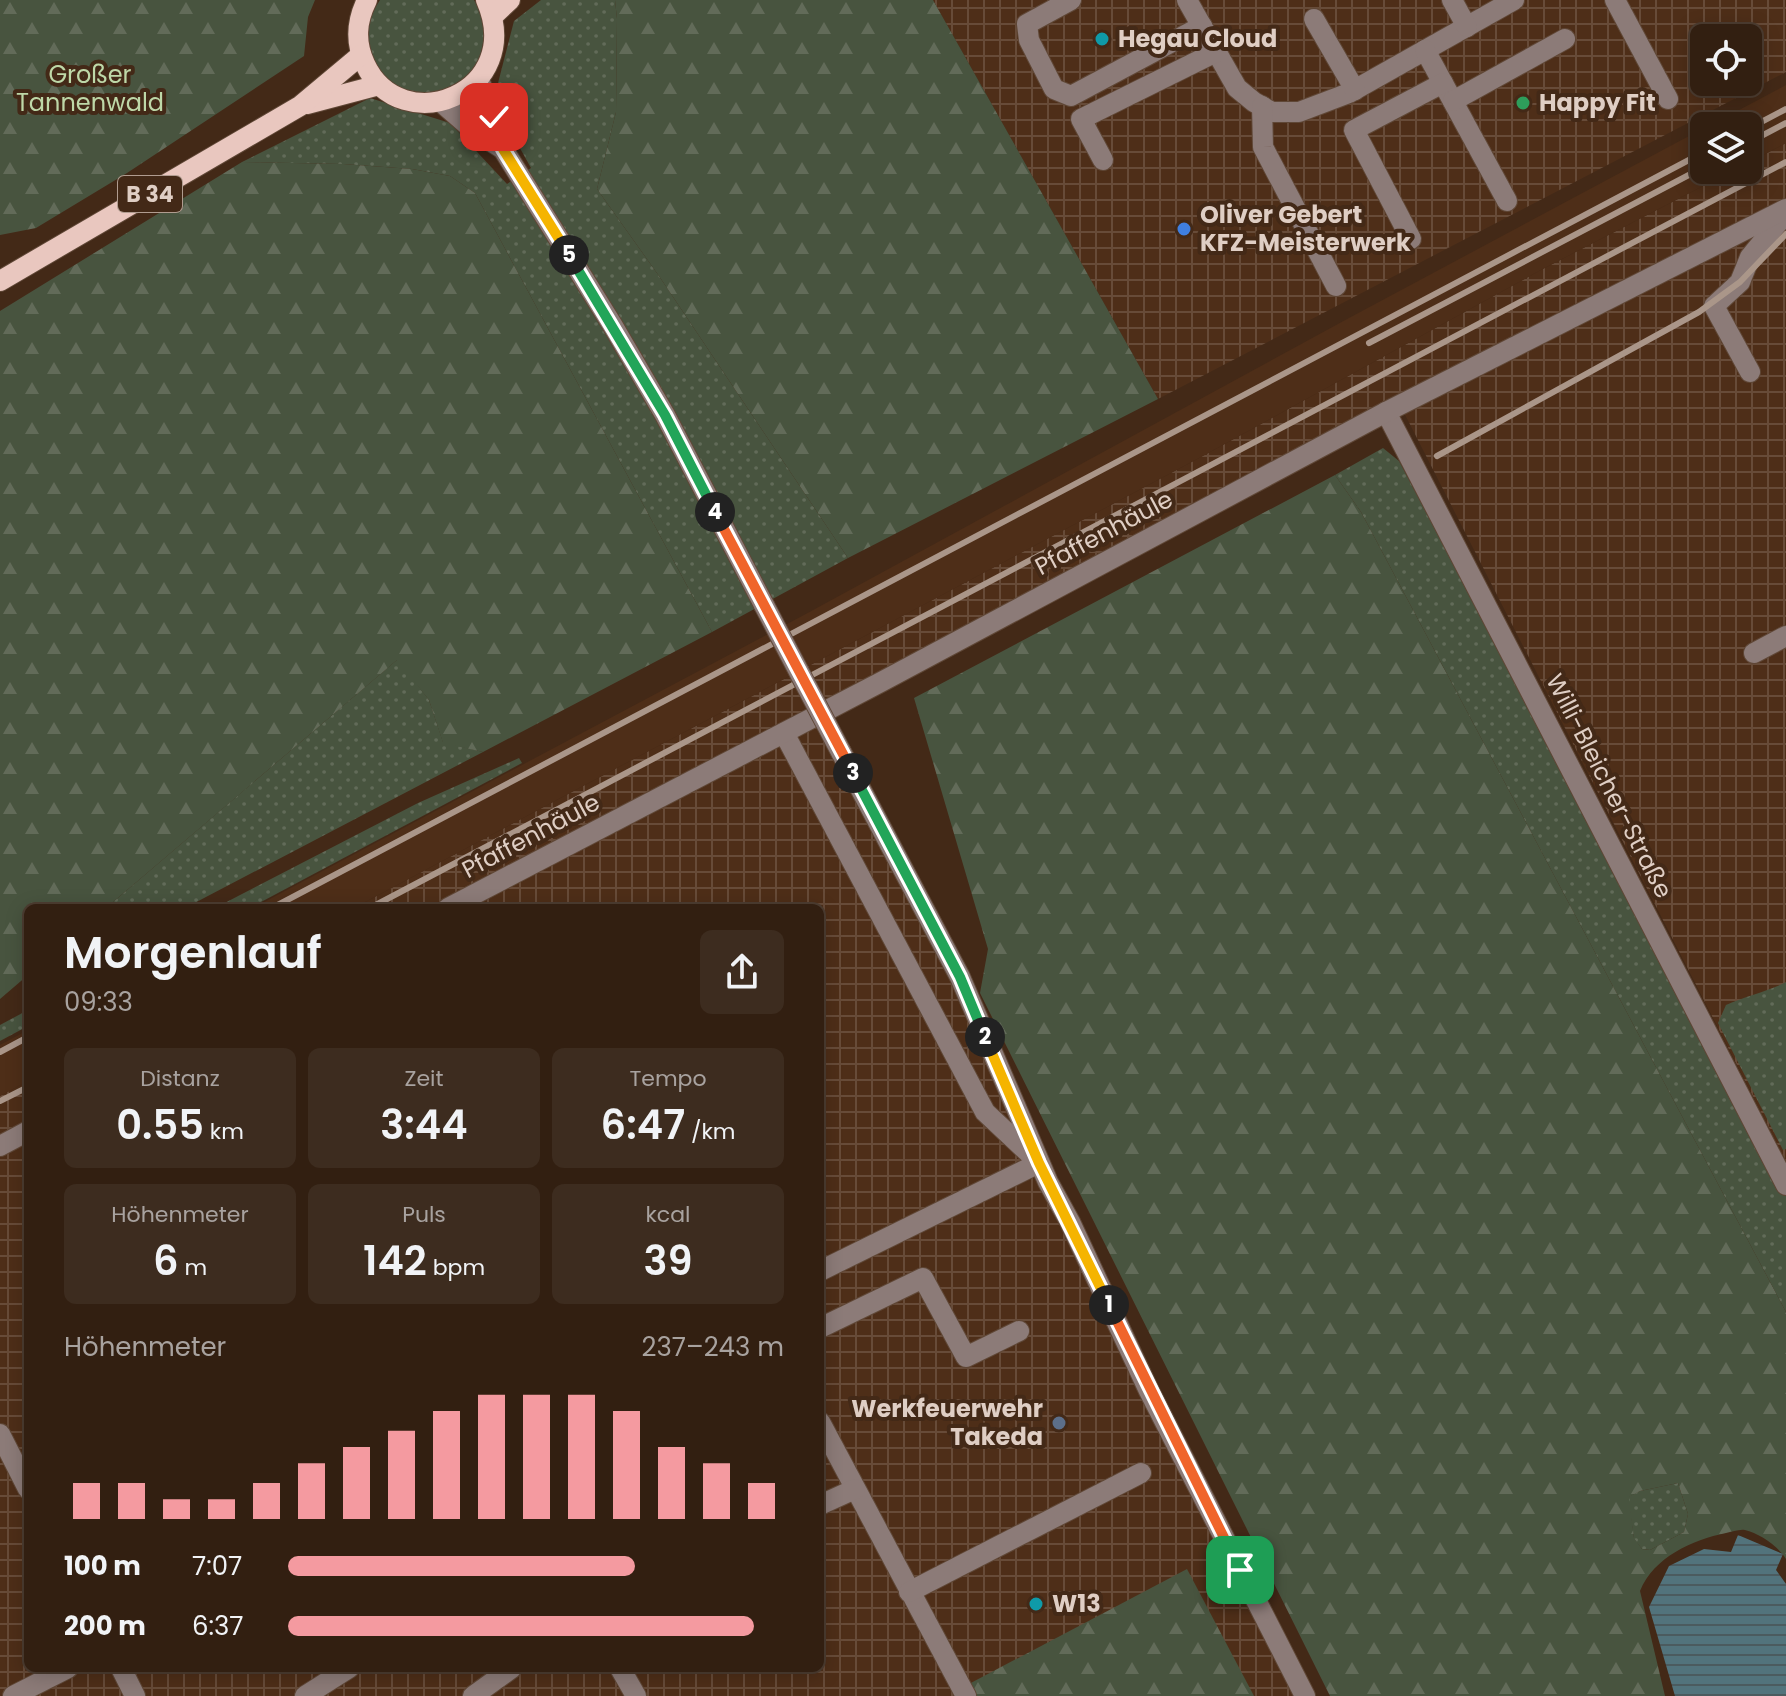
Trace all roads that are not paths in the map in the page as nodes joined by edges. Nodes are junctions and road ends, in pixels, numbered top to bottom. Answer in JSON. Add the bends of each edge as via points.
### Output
{"nodes":[{"id":1,"x":367,"y":0,"type":"edge"},
{"id":2,"x":510,"y":0,"type":"edge"},
{"id":3,"x":1071,"y":0,"type":"edge"},
{"id":4,"x":1187,"y":0,"type":"edge"},
{"id":5,"x":1452,"y":0,"type":"edge"},
{"id":6,"x":1514,"y":0,"type":"edge"},
{"id":7,"x":1615,"y":0,"type":"edge"},
{"id":8,"x":489,"y":8,"type":"edge"},
{"id":9,"x":1314,"y":19,"type":"dead end"},
{"id":10,"x":1202,"y":26,"type":"junction"},
{"id":11,"x":1467,"y":27,"type":"junction"},
{"id":12,"x":1565,"y":39,"type":"dead end"},
{"id":13,"x":1425,"y":50,"type":"junction"},
{"id":14,"x":1216,"y":52,"type":"junction"},
{"id":15,"x":361,"y":55,"type":"junction"},
{"id":16,"x":479,"y":79,"type":"junction"},
{"id":17,"x":379,"y":85,"type":"junction"},
{"id":18,"x":1355,"y":90,"type":"junction"},
{"id":19,"x":1448,"y":92,"type":"junction"},
{"id":20,"x":1668,"y":99,"type":"dead end"},
{"id":21,"x":441,"y":102,"type":"junction"},
{"id":22,"x":300,"y":106,"type":"junction"},
{"id":23,"x":1262,"y":106,"type":"junction"},
{"id":24,"x":503,"y":149,"type":"junction"},
{"id":25,"x":1103,"y":160,"type":"dead end"},
{"id":26,"x":1507,"y":201,"type":"dead end"},
{"id":27,"x":1786,"y":211,"type":"edge"},
{"id":28,"x":1411,"y":239,"type":"dead end"},
{"id":29,"x":0,"y":281,"type":"edge"},
{"id":30,"x":1336,"y":286,"type":"dead end"},
{"id":31,"x":1750,"y":372,"type":"dead end"},
{"id":32,"x":1386,"y":412,"type":"junction"},
{"id":33,"x":1786,"y":636,"type":"edge"},
{"id":34,"x":1754,"y":653,"type":"dead end"},
{"id":35,"x":784,"y":733,"type":"junction"},
{"id":36,"x":456,"y":904,"type":"edge"},
{"id":37,"x":24,"y":1133,"type":"edge"},
{"id":38,"x":0,"y":1146,"type":"edge"},
{"id":39,"x":1039,"y":1163,"type":"junction"},
{"id":40,"x":1786,"y":1185,"type":"edge"},
{"id":41,"x":824,"y":1269,"type":"edge"},
{"id":42,"x":824,"y":1326,"type":"edge"},
{"id":43,"x":1019,"y":1331,"type":"dead end"},
{"id":44,"x":824,"y":1430,"type":"edge"},
{"id":45,"x":0,"y":1434,"type":"edge"},
{"id":46,"x":1141,"y":1473,"type":"dead end"},
{"id":47,"x":24,"y":1481,"type":"edge"},
{"id":48,"x":855,"y":1489,"type":"junction"},
{"id":49,"x":824,"y":1503,"type":"edge"},
{"id":50,"x":909,"y":1592,"type":"junction"},
{"id":51,"x":60,"y":1672,"type":"edge"},
{"id":52,"x":123,"y":1672,"type":"edge"},
{"id":53,"x":343,"y":1672,"type":"edge"},
{"id":54,"x":507,"y":1672,"type":"edge"},
{"id":55,"x":622,"y":1672,"type":"edge"},
{"id":56,"x":477,"y":1695,"type":"edge"},
{"id":57,"x":13,"y":1696,"type":"edge"},
{"id":58,"x":135,"y":1696,"type":"edge"},
{"id":59,"x":305,"y":1696,"type":"edge"},
{"id":60,"x":636,"y":1696,"type":"edge"},
{"id":61,"x":966,"y":1696,"type":"edge"},
{"id":62,"x":1305,"y":1696,"type":"edge"}],
"edges":[{"from":1,"to":15,"type":"main road","via":[[358,25]]},
{"from":2,"to":8,"type":"main road"},
{"from":3,"to":10,"type":"street","via":[[1027,24],[1029,40],[1054,89],[1071,96]]},
{"from":4,"to":10,"type":"street"},
{"from":5,"to":11,"type":"street"},
{"from":6,"to":11,"type":"street"},
{"from":7,"to":20,"type":"street"},
{"from":8,"to":16,"type":"main road","via":[[495,38]]},
{"from":9,"to":18,"type":"street"},
{"from":10,"to":14,"type":"street"},
{"from":11,"to":13,"type":"street"},
{"from":12,"to":19,"type":"street"},
{"from":13,"to":18,"type":"street"},
{"from":13,"to":19,"type":"street"},
{"from":14,"to":23,"type":"street","via":[[1237,88]]},
{"from":14,"to":25,"type":"street","via":[[1081,119]]},
{"from":15,"to":17,"type":"main road"},
{"from":15,"to":22,"type":"main road","number":"B 34"},
{"from":16,"to":21,"type":"main road","via":[[462,94]]},
{"from":16,"to":24,"type":"street"},
{"from":17,"to":21,"type":"main road","via":[[397,97]]},
{"from":17,"to":22,"type":"main road","number":"B 34"},
{"from":18,"to":23,"type":"street","via":[[1299,112],[1272,112]]},
{"from":19,"to":26,"type":"street"},
{"from":19,"to":28,"type":"street","via":[[1354,130]]},
{"from":21,"to":24,"type":"street"},
{"from":22,"to":29,"type":"main road","number":"B 34"},
{"from":23,"to":30,"type":"street","via":[[1263,147]]},
{"from":24,"to":39,"type":"street","bridge":true,"via":[[665,415],[960,977]]},
{"from":27,"to":31,"type":"street","via":[[1750,257],[1740,282],[1714,306]]},
{"from":27,"to":32,"type":"street","name":"Pfaffenhäule"},
{"from":32,"to":35,"type":"street","name":"Pfaffenhäule"},
{"from":32,"to":40,"type":"street","name":"Willi-Bleicher-Straße"},
{"from":33,"to":34,"type":"street"},
{"from":35,"to":36,"type":"street","name":"Pfaffenhäule"},
{"from":35,"to":39,"type":"street","via":[[985,1112]]},
{"from":37,"to":38,"type":"street"},
{"from":39,"to":41,"type":"street"},
{"from":39,"to":62,"type":"street"},
{"from":42,"to":43,"type":"street","via":[[923,1278],[966,1357]]},
{"from":44,"to":48,"type":"street"},
{"from":45,"to":47,"type":"street"},
{"from":46,"to":50,"type":"street"},
{"from":48,"to":49,"type":"street"},
{"from":48,"to":50,"type":"street"},
{"from":50,"to":61,"type":"street"},
{"from":51,"to":57,"type":"street"},
{"from":52,"to":58,"type":"street"},
{"from":53,"to":59,"type":"street"},
{"from":54,"to":56,"type":"street"},
{"from":55,"to":60,"type":"street"}]}
